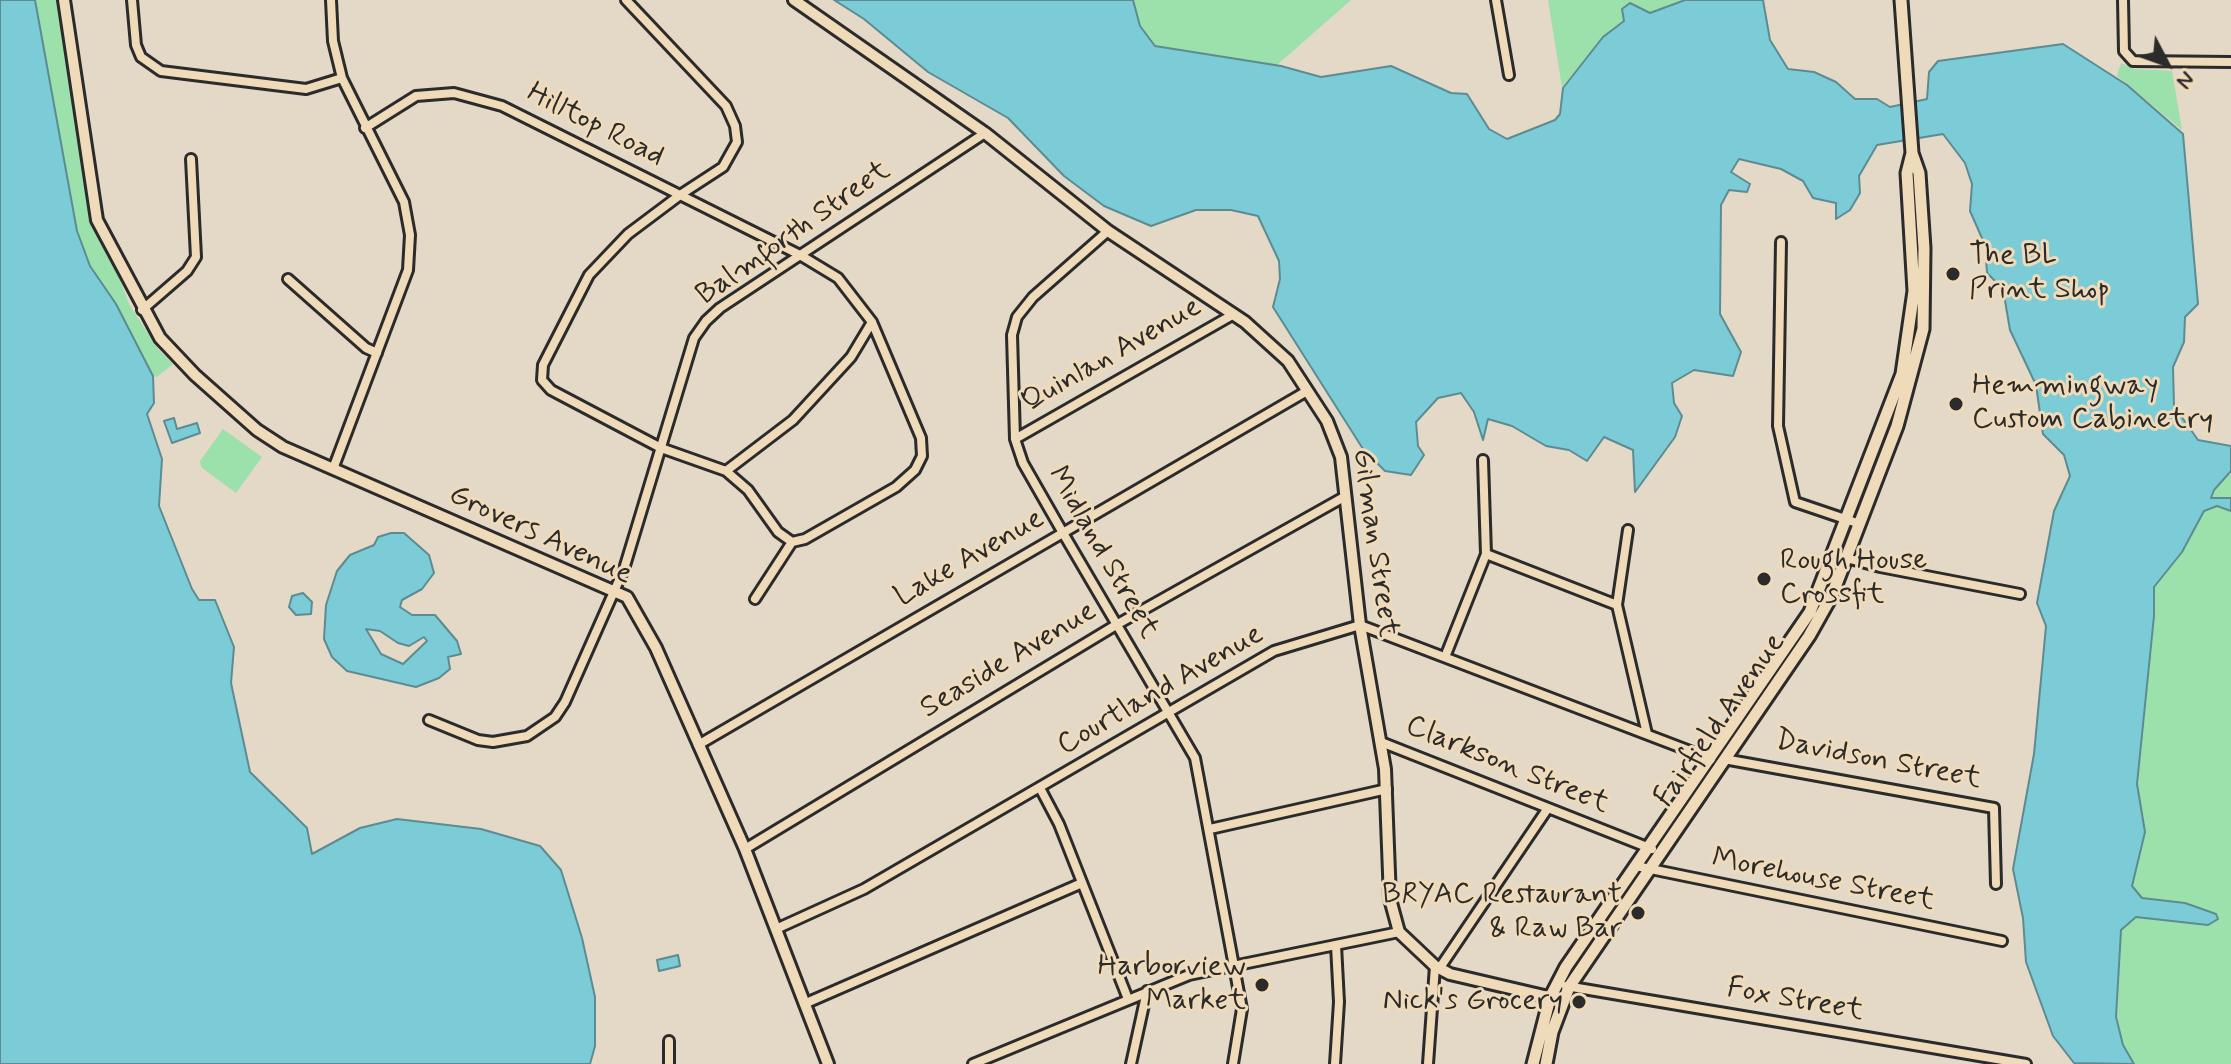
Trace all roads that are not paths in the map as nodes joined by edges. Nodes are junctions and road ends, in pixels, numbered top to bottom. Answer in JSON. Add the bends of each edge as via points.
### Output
{"nodes":[{"id":1,"x":64,"y":0,"type":"edge"},
{"id":2,"x":132,"y":0,"type":"edge"},
{"id":3,"x":331,"y":0,"type":"edge"},
{"id":4,"x":626,"y":0,"type":"edge"},
{"id":5,"x":794,"y":0,"type":"edge"},
{"id":6,"x":1496,"y":0,"type":"edge"},
{"id":7,"x":1901,"y":0,"type":"edge"},
{"id":8,"x":2123,"y":0,"type":"edge"},
{"id":9,"x":2231,"y":62,"type":"edge"},
{"id":10,"x":1509,"y":75,"type":"dead end"},
{"id":11,"x":342,"y":78,"type":"junction"},
{"id":12,"x":365,"y":128,"type":"junction"},
{"id":13,"x":985,"y":133,"type":"junction"},
{"id":14,"x":191,"y":159,"type":"dead end"},
{"id":15,"x":680,"y":195,"type":"junction"},
{"id":16,"x":1108,"y":231,"type":"junction"},
{"id":17,"x":1781,"y":242,"type":"dead end"},
{"id":18,"x":800,"y":255,"type":"junction"},
{"id":19,"x":288,"y":279,"type":"dead end"},
{"id":20,"x":142,"y":310,"type":"junction"},
{"id":21,"x":1234,"y":314,"type":"junction"},
{"id":22,"x":872,"y":322,"type":"junction"},
{"id":23,"x":377,"y":353,"type":"junction"},
{"id":24,"x":1307,"y":391,"type":"junction"},
{"id":25,"x":1015,"y":439,"type":"junction"},
{"id":26,"x":661,"y":448,"type":"junction"},
{"id":27,"x":1483,"y":460,"type":"dead end"},
{"id":28,"x":333,"y":469,"type":"junction"},
{"id":29,"x":726,"y":471,"type":"junction"},
{"id":30,"x":1344,"y":497,"type":"junction"},
{"id":31,"x":1854,"y":522,"type":"junction"},
{"id":32,"x":1628,"y":530,"type":"dead end"},
{"id":33,"x":1063,"y":533,"type":"junction"},
{"id":34,"x":792,"y":542,"type":"junction"},
{"id":35,"x":1486,"y":554,"type":"junction"},
{"id":36,"x":1841,"y":556,"type":"junction"},
{"id":37,"x":614,"y":589,"type":"junction"},
{"id":38,"x":2020,"y":594,"type":"dead end"},
{"id":39,"x":755,"y":599,"type":"dead end"},
{"id":40,"x":1617,"y":605,"type":"junction"},
{"id":41,"x":1116,"y":625,"type":"junction"},
{"id":42,"x":1360,"y":625,"type":"junction"},
{"id":43,"x":1445,"y":657,"type":"junction"},
{"id":44,"x":1756,"y":703,"type":"junction"},
{"id":45,"x":1167,"y":714,"type":"junction"},
{"id":46,"x":429,"y":720,"type":"dead end"},
{"id":47,"x":1647,"y":734,"type":"junction"},
{"id":48,"x":1381,"y":742,"type":"junction"},
{"id":49,"x":698,"y":745,"type":"junction"},
{"id":50,"x":1710,"y":759,"type":"junction"},
{"id":51,"x":1724,"y":759,"type":"junction"},
{"id":52,"x":1040,"y":788,"type":"junction"},
{"id":53,"x":1387,"y":789,"type":"junction"},
{"id":54,"x":1548,"y":808,"type":"junction"},
{"id":55,"x":1210,"y":829,"type":"junction"},
{"id":56,"x":745,"y":849,"type":"junction"},
{"id":57,"x":1654,"y":850,"type":"junction"},
{"id":58,"x":1641,"y":868,"type":"junction"},
{"id":59,"x":1082,"y":883,"type":"junction"},
{"id":60,"x":1996,"y":884,"type":"dead end"},
{"id":61,"x":776,"y":929,"type":"junction"},
{"id":62,"x":1399,"y":932,"type":"junction"},
{"id":63,"x":2002,"y":941,"type":"dead end"},
{"id":64,"x":1336,"y":945,"type":"junction"},
{"id":65,"x":1235,"y":966,"type":"junction"},
{"id":66,"x":1437,"y":968,"type":"junction"},
{"id":67,"x":1563,"y":985,"type":"junction"},
{"id":68,"x":1147,"y":991,"type":"junction"},
{"id":69,"x":1550,"y":998,"type":"junction"},
{"id":70,"x":1128,"y":999,"type":"junction"},
{"id":71,"x":1563,"y":1000,"type":"junction"},
{"id":72,"x":804,"y":1004,"type":"junction"},
{"id":73,"x":669,"y":1041,"type":"dead end"},
{"id":74,"x":669,"y":1064,"type":"edge"},
{"id":75,"x":828,"y":1064,"type":"edge"},
{"id":76,"x":973,"y":1064,"type":"edge"},
{"id":77,"x":1131,"y":1064,"type":"edge"},
{"id":78,"x":1233,"y":1064,"type":"edge"},
{"id":79,"x":1335,"y":1064,"type":"edge"},
{"id":80,"x":1428,"y":1064,"type":"edge"},
{"id":81,"x":1533,"y":1064,"type":"edge"},
{"id":82,"x":1546,"y":1064,"type":"edge"},
{"id":83,"x":2026,"y":1064,"type":"edge"}],
"edges":[{"from":1,"to":20,"type":"street","name":"Grovers Avenue","via":[[97,220]]},
{"from":2,"to":11,"type":"street","via":[[141,57],[161,71],[306,89]]},
{"from":3,"to":11,"type":"street"},
{"from":4,"to":15,"type":"street","via":[[726,106],[735,126],[734,152],[723,167]]},
{"from":5,"to":13,"type":"street","name":"Gilman Street"},
{"from":6,"to":10,"type":"street"},
{"from":7,"to":31,"type":"main road","name":"Fairfield Avenue","via":[[1924,248],[1917,328],[1891,424]]},
{"from":8,"to":9,"type":"street","via":[[2124,51],[2133,61]]},
{"from":11,"to":12,"type":"street"},
{"from":12,"to":15,"type":"street","name":"Hilltop Road","via":[[416,96],[454,93],[502,106]]},
{"from":12,"to":23,"type":"street","via":[[404,202],[410,235],[408,270]]},
{"from":13,"to":16,"type":"street","name":"Gilman Street"},
{"from":13,"to":18,"type":"street","name":"Balmforth Street"},
{"from":14,"to":20,"type":"street","via":[[196,257]]},
{"from":15,"to":18,"type":"street","name":"Hilltop Road"},
{"from":15,"to":26,"type":"street","via":[[628,234],[589,275],[541,375],[551,390]]},
{"from":16,"to":21,"type":"street","name":"Gilman Street"},
{"from":16,"to":25,"type":"street","name":"Midland Street","via":[[1017,317],[1012,335]]},
{"from":17,"to":31,"type":"street","via":[[1778,426],[1795,502]]},
{"from":18,"to":22,"type":"street","name":"Hilltop Road","via":[[838,278]]},
{"from":18,"to":26,"type":"street","name":"Balmforth Street","via":[[706,321],[694,338]]},
{"from":19,"to":23,"type":"street"},
{"from":20,"to":28,"type":"street","name":"Grovers Avenue","via":[[168,349],[257,430]]},
{"from":21,"to":24,"type":"street","name":"Gilman Street","via":[[1277,349]]},
{"from":21,"to":25,"type":"street","name":"Quinlan Avenue"},
{"from":22,"to":29,"type":"street","via":[[851,357],[793,420]]},
{"from":22,"to":34,"type":"street","name":"Hilltop Road","via":[[921,438],[922,456],[896,487]]},
{"from":23,"to":28,"type":"street"},
{"from":24,"to":30,"type":"street","name":"Gilman Street","via":[[1337,442]]},
{"from":24,"to":33,"type":"street","name":"Lake Avenue"},
{"from":25,"to":33,"type":"street","name":"Midland Street"},
{"from":26,"to":29,"type":"street"},
{"from":26,"to":37,"type":"street","name":"Balmforth Street"},
{"from":27,"to":35,"type":"street"},
{"from":28,"to":37,"type":"street","name":"Grovers Avenue"},
{"from":29,"to":34,"type":"street"},
{"from":30,"to":41,"type":"street","name":"Seaside Avenue"},
{"from":30,"to":42,"type":"street","name":"Gilman Street"},
{"from":31,"to":36,"type":"main road","name":"Fairfield Avenue"},
{"from":32,"to":40,"type":"street"},
{"from":33,"to":41,"type":"street","name":"Midland Street"},
{"from":33,"to":49,"type":"street","name":"Lake Avenue"},
{"from":34,"to":39,"type":"street"},
{"from":35,"to":40,"type":"street"},
{"from":35,"to":43,"type":"street"},
{"from":36,"to":38,"type":"street"},
{"from":36,"to":44,"type":"main road","name":"Fairfield Avenue","via":[[1832,595]]},
{"from":37,"to":46,"type":"street","name":"Balmforth Street","via":[[565,702],[547,723],[527,736],[493,742]]},
{"from":37,"to":49,"type":"street","name":"Grovers Avenue","via":[[627,597],[642,620]]},
{"from":40,"to":47,"type":"street"},
{"from":41,"to":45,"type":"street","name":"Midland Street"},
{"from":41,"to":56,"type":"street","name":"Seaside Avenue"},
{"from":42,"to":43,"type":"street"},
{"from":42,"to":45,"type":"street","name":"Courtland Avenue","via":[[1274,651]]},
{"from":42,"to":48,"type":"street","name":"Gilman Street"},
{"from":43,"to":47,"type":"street"},
{"from":44,"to":50,"type":"main road","name":"Fairfield Avenue"},
{"from":44,"to":51,"type":"main road","name":"Fairfield Avenue"},
{"from":45,"to":52,"type":"street","name":"Courtland Avenue"},
{"from":45,"to":55,"type":"street","name":"Midland Street","via":[[1195,758]]},
{"from":47,"to":50,"type":"street"},
{"from":48,"to":53,"type":"street","name":"Gilman Street"},
{"from":48,"to":54,"type":"street","name":"Clarkson Street"},
{"from":49,"to":56,"type":"street","name":"Grovers Avenue"},
{"from":50,"to":51,"type":"street"},
{"from":50,"to":57,"type":"main road","name":"Fairfield Avenue"},
{"from":51,"to":57,"type":"main road","name":"Fairfield Avenue"},
{"from":51,"to":60,"type":"street","name":"Davidson Street","via":[[1994,808]]},
{"from":52,"to":59,"type":"street"},
{"from":52,"to":61,"type":"street","name":"Courtland Avenue","via":[[864,889]]},
{"from":53,"to":55,"type":"street"},
{"from":53,"to":62,"type":"street","name":"Gilman Street","via":[[1390,899]]},
{"from":54,"to":57,"type":"street","name":"Clarkson Street"},
{"from":54,"to":66,"type":"street"},
{"from":55,"to":65,"type":"street","name":"Midland Street"},
{"from":56,"to":61,"type":"street","name":"Grovers Avenue"},
{"from":57,"to":58,"type":"main road","name":"Fairfield Avenue"},
{"from":58,"to":63,"type":"street","name":"Morehouse Street"},
{"from":58,"to":67,"type":"main road","name":"Fairfield Avenue"},
{"from":59,"to":70,"type":"street"},
{"from":59,"to":72,"type":"street"},
{"from":61,"to":72,"type":"street","name":"Grovers Avenue"},
{"from":62,"to":64,"type":"street"},
{"from":62,"to":66,"type":"street"},
{"from":64,"to":65,"type":"street"},
{"from":64,"to":79,"type":"street"},
{"from":65,"to":68,"type":"street"},
{"from":65,"to":78,"type":"street","name":"Midland Street","via":[[1242,1009]]},
{"from":66,"to":69,"type":"street"},
{"from":66,"to":80,"type":"street"},
{"from":67,"to":69,"type":"main road","name":"Fairfield Avenue"},
{"from":67,"to":71,"type":"main road","name":"Fairfield Avenue"},
{"from":67,"to":83,"type":"street","name":"Fox Street"},
{"from":68,"to":70,"type":"street"},
{"from":68,"to":77,"type":"street"},
{"from":69,"to":71,"type":"street"},
{"from":69,"to":81,"type":"main road","name":"Fairfield Avenue"},
{"from":70,"to":76,"type":"street"},
{"from":71,"to":82,"type":"main road","name":"Fairfield Avenue"},
{"from":72,"to":75,"type":"street","name":"Grovers Avenue"},
{"from":73,"to":74,"type":"street"}]}
